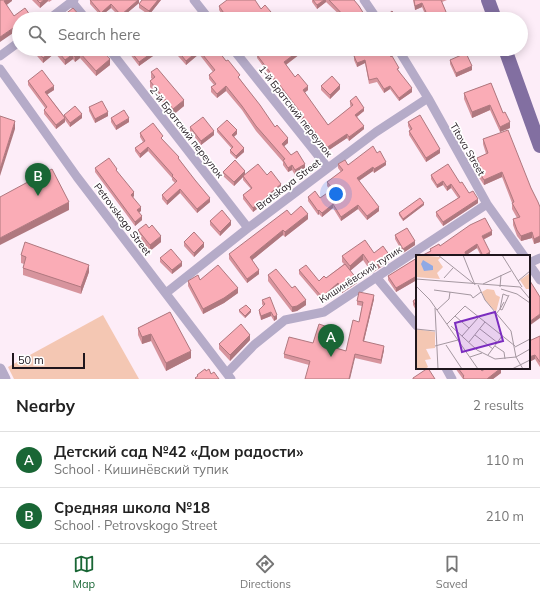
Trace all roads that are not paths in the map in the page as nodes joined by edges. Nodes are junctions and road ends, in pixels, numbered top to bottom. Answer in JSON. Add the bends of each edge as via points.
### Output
{"nodes":[{"id":1,"x":194,"y":0,"type":"edge"},
{"id":2,"x":364,"y":0,"type":"edge"},
{"id":3,"x":488,"y":0,"type":"edge"},
{"id":4,"x":73,"y":1,"type":"edge"},
{"id":5,"x":58,"y":12,"type":"edge"},
{"id":6,"x":81,"y":12,"type":"edge"},
{"id":7,"x":203,"y":12,"type":"edge"},
{"id":8,"x":372,"y":12,"type":"edge"},
{"id":9,"x":492,"y":12,"type":"edge"},
{"id":10,"x":12,"y":47,"type":"edge"},
{"id":11,"x":0,"y":56,"type":"edge"},
{"id":12,"x":114,"y":56,"type":"edge"},
{"id":13,"x":239,"y":56,"type":"edge"},
{"id":14,"x":402,"y":56,"type":"edge"},
{"id":15,"x":508,"y":56,"type":"edge"},
{"id":16,"x":0,"y":69,"type":"edge"},
{"id":17,"x":428,"y":98,"type":"junction"},
{"id":18,"x":540,"y":146,"type":"edge"},
{"id":19,"x":328,"y":168,"type":"junction"},
{"id":20,"x":487,"y":204,"type":"junction"},
{"id":21,"x":248,"y":228,"type":"junction"},
{"id":22,"x":523,"y":255,"type":"edge"},
{"id":23,"x":540,"y":258,"type":"edge"},
{"id":24,"x":530,"y":263,"type":"edge"},
{"id":25,"x":530,"y":265,"type":"edge"},
{"id":26,"x":376,"y":277,"type":"junction"},
{"id":27,"x":540,"y":280,"type":"edge"},
{"id":28,"x":166,"y":292,"type":"junction"},
{"id":29,"x":416,"y":325,"type":"edge"},
{"id":30,"x":0,"y":369,"type":"edge"},
{"id":31,"x":447,"y":369,"type":"edge"},
{"id":32,"x":229,"y":376,"type":"edge"},
{"id":33,"x":5,"y":379,"type":"edge"},
{"id":34,"x":452,"y":379,"type":"edge"}],
"edges":[{"from":1,"to":7,"type":"street"},
{"from":2,"to":8,"type":"street"},
{"from":3,"to":9,"type":"main road"},
{"from":4,"to":5,"type":"street"},
{"from":4,"to":6,"type":"street"},
{"from":10,"to":11,"type":"street"},
{"from":12,"to":21,"type":"street","name":"2-й Братский переулок"},
{"from":13,"to":19,"type":"street","name":"1-й Братский переулок"},
{"from":14,"to":17,"type":"street","name":"Titova Street"},
{"from":15,"to":18,"type":"main road"},
{"from":16,"to":28,"type":"street","name":"Petrovskogo Street","via":[[77,176]]},
{"from":17,"to":19,"type":"street","name":"Bratskaya Street"},
{"from":17,"to":20,"type":"street","name":"Titova Street"},
{"from":19,"to":21,"type":"street","name":"Bratskaya Street"},
{"from":20,"to":22,"type":"street","name":"Titova Street"},
{"from":20,"to":26,"type":"street","name":"Кишинёвский тупик"},
{"from":21,"to":28,"type":"street","name":"Bratskaya Street"},
{"from":23,"to":24,"type":"street"},
{"from":25,"to":27,"type":"street"},
{"from":26,"to":29,"type":"street"},
{"from":26,"to":32,"type":"street","name":"Кишинёвский тупик","via":[[324,312],[285,320],[254,345]]},
{"from":28,"to":32,"type":"street","name":"Petrovskogo Street"},
{"from":30,"to":33,"type":"street"},
{"from":31,"to":34,"type":"street"}]}
